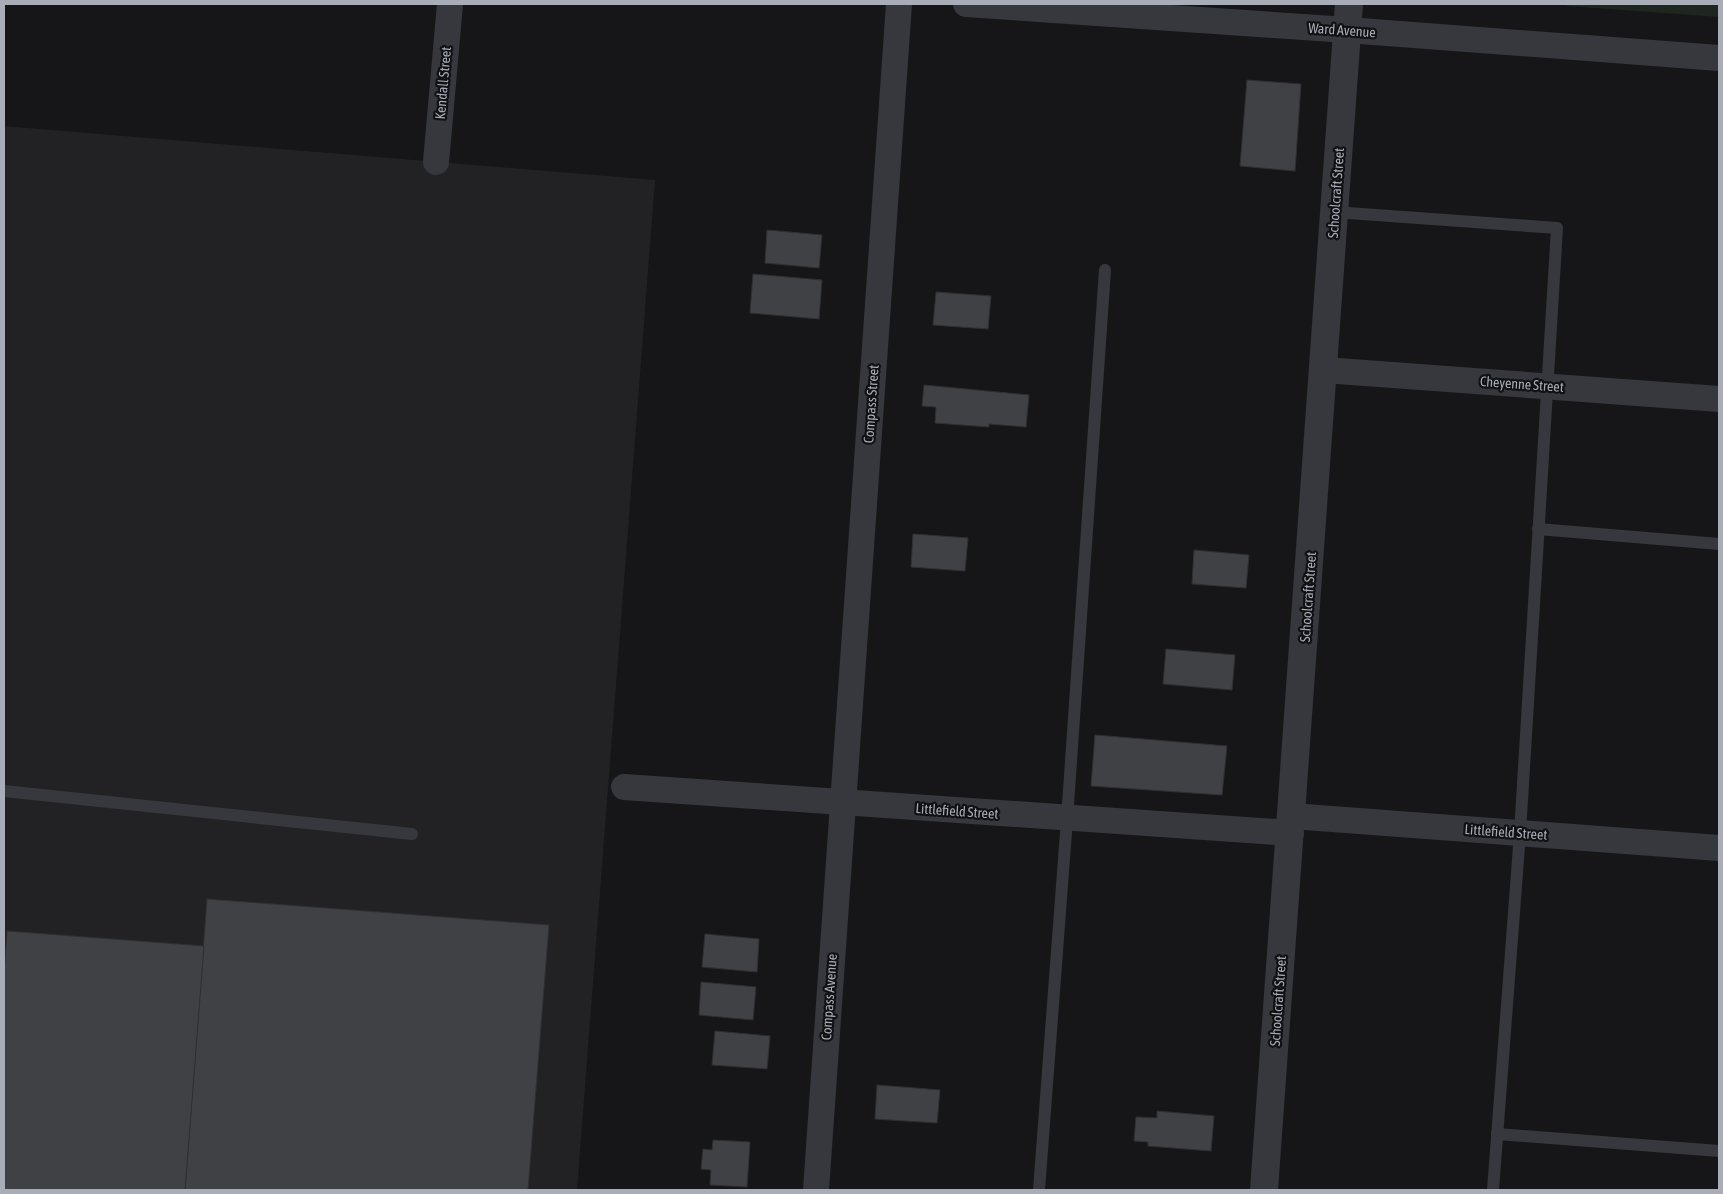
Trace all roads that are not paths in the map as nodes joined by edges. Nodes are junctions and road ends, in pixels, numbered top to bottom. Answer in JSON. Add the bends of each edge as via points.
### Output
{"nodes":[{"id":1,"x":450,"y":4,"type":"edge"},
{"id":2,"x":899,"y":4,"type":"edge"},
{"id":3,"x":966,"y":4,"type":"edge"},
{"id":4,"x":1348,"y":17,"type":"edge"},
{"id":5,"x":1719,"y":58,"type":"edge"},
{"id":6,"x":436,"y":162,"type":"dead end"},
{"id":7,"x":1334,"y":212,"type":"junction"},
{"id":8,"x":1105,"y":270,"type":"dead end"},
{"id":9,"x":1324,"y":370,"type":"junction"},
{"id":10,"x":1546,"y":386,"type":"junction"},
{"id":11,"x":1719,"y":400,"type":"edge"},
{"id":12,"x":1538,"y":529,"type":"junction"},
{"id":13,"x":1719,"y":544,"type":"edge"},
{"id":14,"x":624,"y":788,"type":"dead end"},
{"id":15,"x":4,"y":791,"type":"edge"},
{"id":16,"x":843,"y":804,"type":"junction"},
{"id":17,"x":1067,"y":818,"type":"junction"},
{"id":18,"x":1291,"y":825,"type":"junction"},
{"id":19,"x":1520,"y":833,"type":"junction"},
{"id":20,"x":412,"y":834,"type":"dead end"},
{"id":21,"x":1719,"y":848,"type":"edge"},
{"id":22,"x":1497,"y":1134,"type":"junction"},
{"id":23,"x":1719,"y":1150,"type":"edge"},
{"id":24,"x":816,"y":1190,"type":"edge"},
{"id":25,"x":1039,"y":1190,"type":"edge"},
{"id":26,"x":1264,"y":1190,"type":"edge"},
{"id":27,"x":1494,"y":1190,"type":"edge"}],
"edges":[{"from":1,"to":6,"type":"street","name":"Kendall Street"},
{"from":2,"to":16,"type":"street","name":"Compass Street"},
{"from":3,"to":4,"type":"street","name":"Ward Avenue"},
{"from":4,"to":5,"type":"street","name":"Ward Avenue"},
{"from":4,"to":7,"type":"street","name":"Schoolcraft Street"},
{"from":7,"to":9,"type":"street","name":"Schoolcraft Street"},
{"from":7,"to":10,"type":"lane","via":[[1557,228]]},
{"from":8,"to":17,"type":"lane"},
{"from":9,"to":10,"type":"street","name":"Cheyenne Street"},
{"from":9,"to":18,"type":"street","name":"Schoolcraft Street"},
{"from":10,"to":11,"type":"street","name":"Cheyenne Street"},
{"from":10,"to":12,"type":"lane"},
{"from":12,"to":13,"type":"lane"},
{"from":12,"to":19,"type":"lane"},
{"from":14,"to":16,"type":"street","name":"Littlefield Street"},
{"from":15,"to":20,"type":"lane"},
{"from":16,"to":17,"type":"street","name":"Littlefield Street"},
{"from":16,"to":24,"type":"street","name":"Compass Avenue"},
{"from":17,"to":18,"type":"street","name":"Littlefield Street"},
{"from":17,"to":25,"type":"lane"},
{"from":18,"to":19,"type":"street","name":"Littlefield Street"},
{"from":18,"to":26,"type":"street","name":"Schoolcraft Street"},
{"from":19,"to":21,"type":"street","name":"Littlefield Street"},
{"from":19,"to":22,"type":"lane"},
{"from":22,"to":23,"type":"lane"},
{"from":22,"to":27,"type":"lane"}]}
